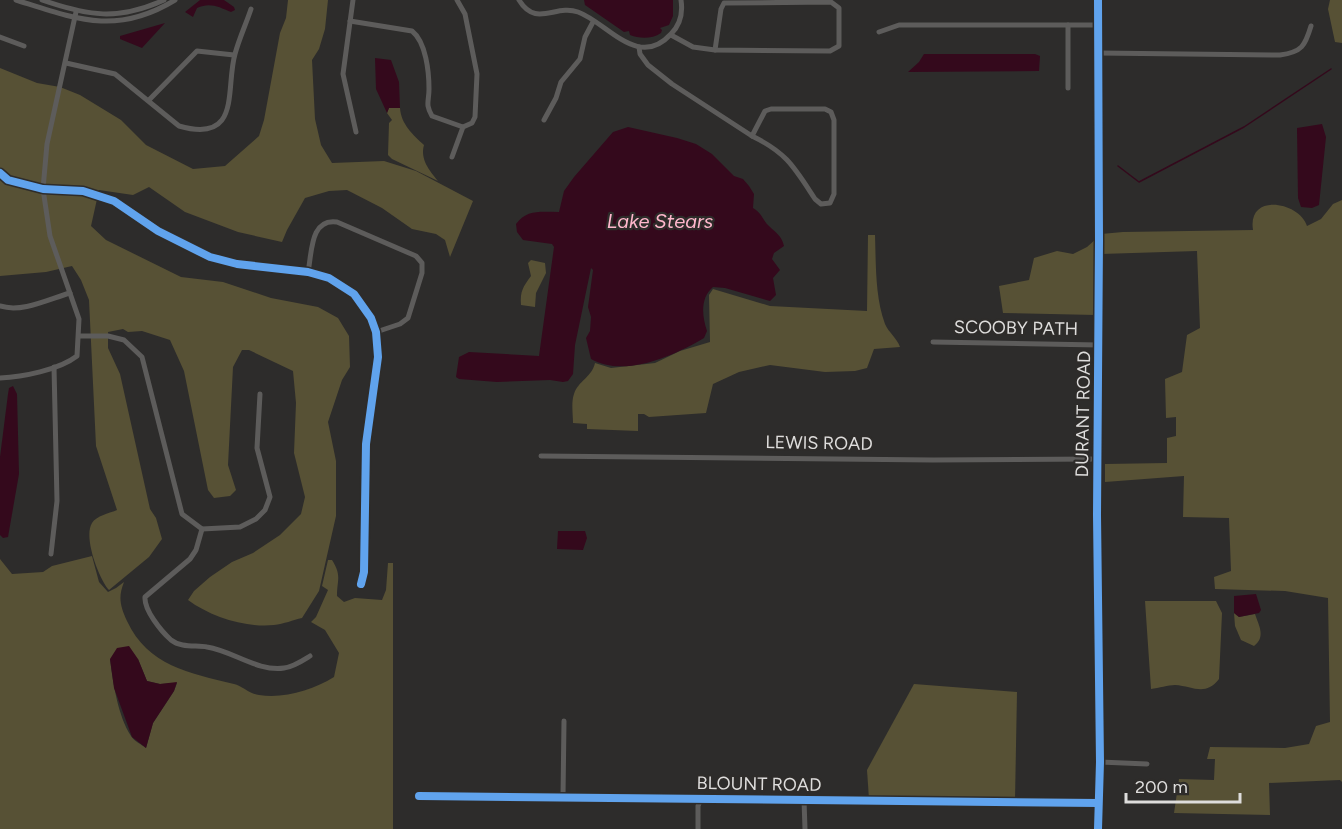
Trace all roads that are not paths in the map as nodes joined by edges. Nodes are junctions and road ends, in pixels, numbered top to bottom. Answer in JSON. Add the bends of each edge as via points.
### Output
{"nodes":[{"id":1,"x":15,"y":0,"type":"edge"},
{"id":2,"x":42,"y":0,"type":"edge"},
{"id":3,"x":164,"y":0,"type":"edge"},
{"id":4,"x":176,"y":0,"type":"edge"},
{"id":5,"x":353,"y":0,"type":"edge"},
{"id":6,"x":457,"y":0,"type":"edge"},
{"id":7,"x":519,"y":0,"type":"edge"},
{"id":8,"x":681,"y":0,"type":"edge"},
{"id":9,"x":1098,"y":0,"type":"edge"},
{"id":10,"x":251,"y":9,"type":"dead end"},
{"id":11,"x":75,"y":15,"type":"junction"},
{"id":12,"x":350,"y":21,"type":"junction"},
{"id":13,"x":593,"y":22,"type":"junction"},
{"id":14,"x":1068,"y":25,"type":"junction"},
{"id":15,"x":1098,"y":25,"type":"junction"},
{"id":16,"x":1311,"y":26,"type":"dead end"},
{"id":17,"x":879,"y":33,"type":"dead end"},
{"id":18,"x":671,"y":34,"type":"junction"},
{"id":19,"x":0,"y":37,"type":"edge"},
{"id":20,"x":24,"y":46,"type":"dead end"},
{"id":21,"x":639,"y":47,"type":"junction"},
{"id":22,"x":715,"y":50,"type":"junction"},
{"id":23,"x":1098,"y":53,"type":"junction"},
{"id":24,"x":234,"y":56,"type":"junction"},
{"id":25,"x":66,"y":63,"type":"junction"},
{"id":26,"x":1068,"y":88,"type":"dead end"},
{"id":27,"x":149,"y":100,"type":"junction"},
{"id":28,"x":544,"y":120,"type":"dead end"},
{"id":29,"x":463,"y":127,"type":"junction"},
{"id":30,"x":356,"y":132,"type":"dead end"},
{"id":31,"x":752,"y":136,"type":"junction"},
{"id":32,"x":452,"y":157,"type":"dead end"},
{"id":33,"x":0,"y":173,"type":"edge"},
{"id":34,"x":43,"y":189,"type":"junction"},
{"id":35,"x":308,"y":272,"type":"junction"},
{"id":36,"x":70,"y":293,"type":"junction"},
{"id":37,"x":0,"y":306,"type":"edge"},
{"id":38,"x":376,"y":332,"type":"junction"},
{"id":39,"x":79,"y":336,"type":"junction"},
{"id":40,"x":933,"y":342,"type":"dead end"},
{"id":41,"x":1099,"y":345,"type":"junction"},
{"id":42,"x":54,"y":367,"type":"junction"},
{"id":43,"x":0,"y":378,"type":"edge"},
{"id":44,"x":260,"y":394,"type":"dead end"},
{"id":45,"x":541,"y":456,"type":"dead end"},
{"id":46,"x":1097,"y":459,"type":"junction"},
{"id":47,"x":202,"y":529,"type":"junction"},
{"id":48,"x":51,"y":554,"type":"dead end"},
{"id":49,"x":361,"y":584,"type":"dead end"},
{"id":50,"x":310,"y":656,"type":"dead end"},
{"id":51,"x":564,"y":721,"type":"dead end"},
{"id":52,"x":1100,"y":762,"type":"junction"},
{"id":53,"x":1147,"y":764,"type":"dead end"},
{"id":54,"x":419,"y":796,"type":"dead end"},
{"id":55,"x":563,"y":797,"type":"junction"},
{"id":56,"x":701,"y":798,"type":"junction"},
{"id":57,"x":804,"y":800,"type":"junction"},
{"id":58,"x":1098,"y":803,"type":"junction"},
{"id":59,"x":700,"y":829,"type":"edge"},
{"id":60,"x":805,"y":829,"type":"edge"},
{"id":61,"x":1098,"y":829,"type":"edge"}],
"edges":[{"from":1,"to":11,"type":"street"},
{"from":2,"to":11,"type":"street"},
{"from":3,"to":11,"type":"street","via":[[122,14]]},
{"from":4,"to":11,"type":"street","via":[[146,16],[120,20],[98,21]]},
{"from":5,"to":12,"type":"street"},
{"from":6,"to":29,"type":"street","via":[[465,14],[477,74],[475,117]]},
{"from":7,"to":13,"type":"street","via":[[535,14],[571,11]]},
{"from":8,"to":18,"type":"street","via":[[680,20]]},
{"from":9,"to":15,"type":"street","name":"DURANT ROAD"},
{"from":10,"to":24,"type":"street"},
{"from":11,"to":25,"type":"street"},
{"from":12,"to":29,"type":"street","via":[[412,31],[419,36],[428,69],[426,107],[432,117]]},
{"from":12,"to":30,"type":"street","via":[[343,74]]},
{"from":13,"to":21,"type":"street"},
{"from":13,"to":28,"type":"street","via":[[579,59],[561,82]]},
{"from":14,"to":15,"type":"street"},
{"from":14,"to":17,"type":"street","via":[[899,25]]},
{"from":14,"to":26,"type":"street"},
{"from":15,"to":23,"type":"street","name":"DURANT ROAD"},
{"from":16,"to":23,"type":"street","via":[[1303,47],[1280,55]]},
{"from":18,"to":21,"type":"street","via":[[654,45]]},
{"from":18,"to":22,"type":"street","via":[[693,47]]},
{"from":19,"to":20,"type":"street"},
{"from":21,"to":31,"type":"street","via":[[648,65],[672,84]]},
{"from":22,"to":22,"type":"street","via":[[830,51],[839,46],[839,8],[831,2],[724,3]]},
{"from":23,"to":41,"type":"street","name":"DURANT ROAD"},
{"from":24,"to":27,"type":"street","via":[[197,51]]},
{"from":24,"to":27,"type":"street","via":[[230,104],[222,120],[212,126],[192,130],[179,126]]},
{"from":25,"to":27,"type":"street","via":[[115,74]]},
{"from":25,"to":34,"type":"street","via":[[47,144]]},
{"from":29,"to":32,"type":"street"},
{"from":31,"to":31,"type":"street","via":[[765,111],[771,109],[825,108],[831,112],[834,194],[830,203],[822,204],[815,199],[784,155]]},
{"from":33,"to":34,"type":"street","via":[[8,180]]},
{"from":34,"to":35,"type":"street","via":[[84,191],[114,201],[158,231],[210,257]]},
{"from":34,"to":36,"type":"street","via":[[50,236]]},
{"from":35,"to":38,"type":"street","via":[[329,278],[354,294]]},
{"from":35,"to":38,"type":"street","via":[[316,230],[330,221],[416,256],[422,263],[422,273],[408,318]]},
{"from":36,"to":37,"type":"street","via":[[19,308]]},
{"from":36,"to":39,"type":"street","via":[[79,319]]},
{"from":38,"to":49,"type":"street","via":[[378,357],[366,444]]},
{"from":39,"to":42,"type":"street","via":[[76,356]]},
{"from":39,"to":47,"type":"street","via":[[124,339],[142,357],[182,514]]},
{"from":40,"to":41,"type":"street","name":"SCOOBY PATH"},
{"from":41,"to":46,"type":"street","name":"DURANT ROAD"},
{"from":42,"to":43,"type":"street"},
{"from":42,"to":48,"type":"street","via":[[57,501]]},
{"from":44,"to":47,"type":"street","via":[[257,448],[270,497],[265,510],[240,527]]},
{"from":45,"to":46,"type":"street","name":"LEWIS ROAD"},
{"from":46,"to":52,"type":"street","name":"DURANT ROAD"},
{"from":47,"to":50,"type":"street","via":[[190,559],[145,597],[158,625],[181,645],[208,647],[260,665],[283,668]]},
{"from":51,"to":55,"type":"street"},
{"from":52,"to":53,"type":"street"},
{"from":52,"to":58,"type":"street","name":"DURANT ROAD"},
{"from":54,"to":55,"type":"street","name":"BLOUNT ROAD"},
{"from":55,"to":56,"type":"street","name":"BLOUNT ROAD"},
{"from":56,"to":57,"type":"street","name":"BLOUNT ROAD"},
{"from":56,"to":59,"type":"street"},
{"from":57,"to":58,"type":"street","name":"BLOUNT ROAD"},
{"from":57,"to":60,"type":"street"},
{"from":58,"to":61,"type":"street","name":"DURANT ROAD"}]}
